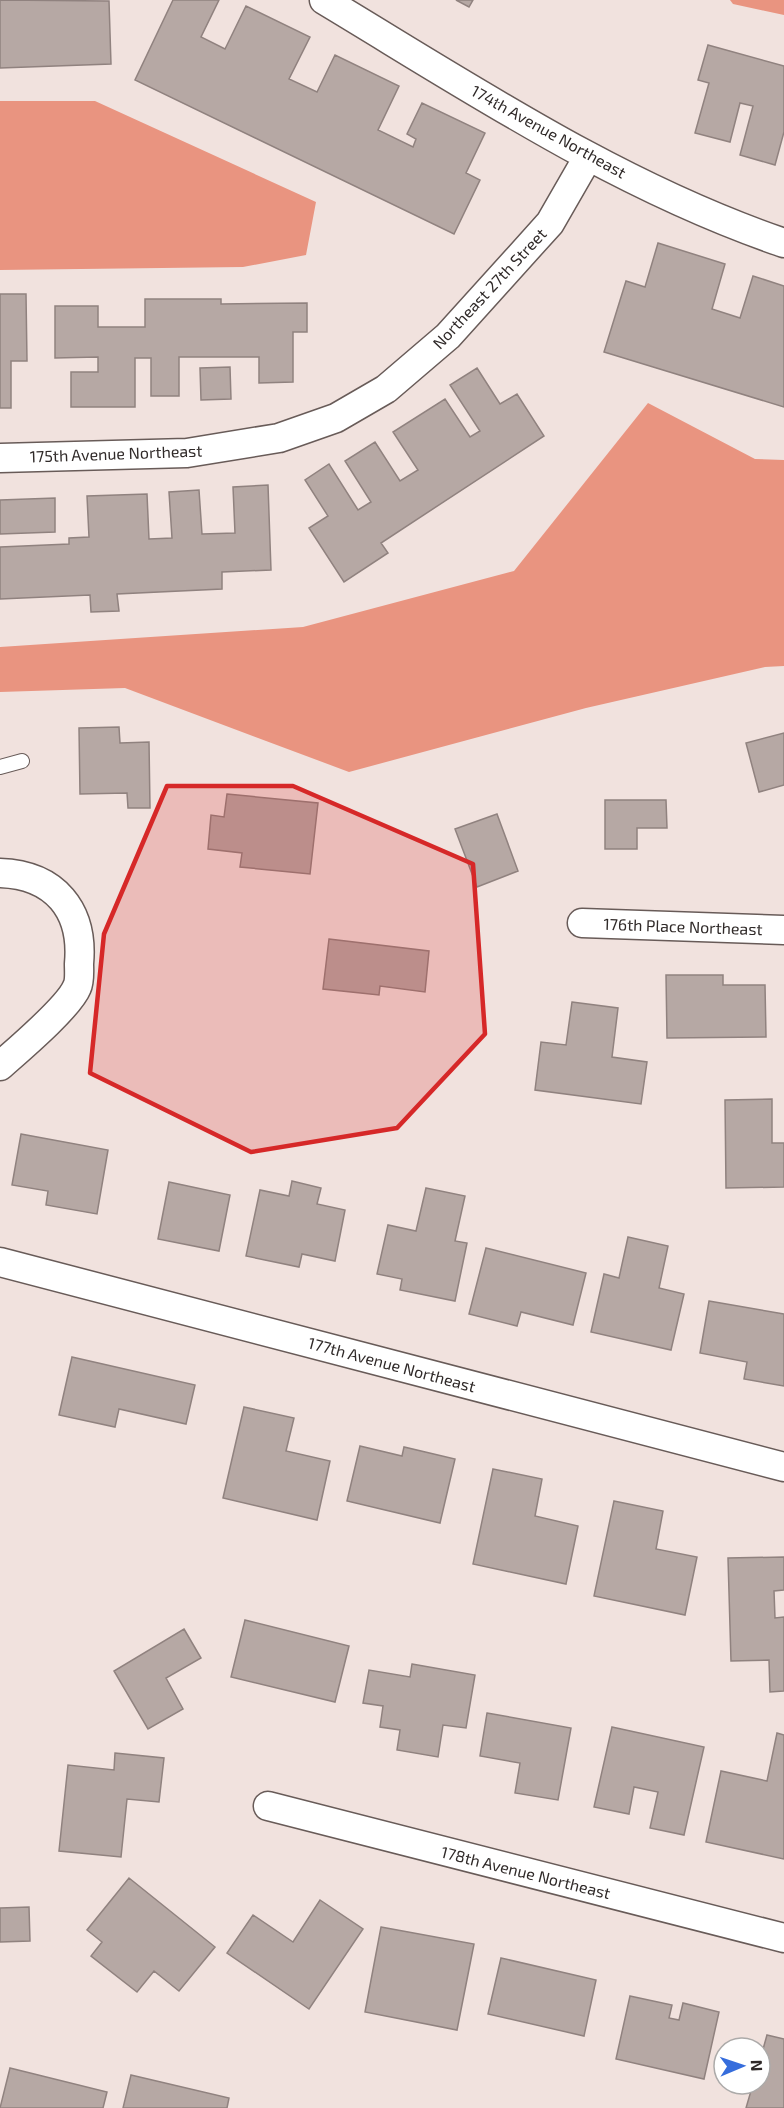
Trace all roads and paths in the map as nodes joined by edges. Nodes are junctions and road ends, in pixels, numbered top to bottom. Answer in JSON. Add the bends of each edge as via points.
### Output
{"nodes":[{"id":1,"x":324,"y":0,"type":"edge"},
{"id":2,"x":588,"y":157,"type":"junction"},
{"id":3,"x":784,"y":243,"type":"edge"},
{"id":4,"x":336,"y":418,"type":"joint"},
{"id":5,"x":0,"y":458,"type":"edge"},
{"id":6,"x":22,"y":761,"type":"dead end"},
{"id":7,"x":0,"y":767,"type":"edge"},
{"id":8,"x":8,"y":873,"type":"edge"},
{"id":9,"x":582,"y":923,"type":"dead end"},
{"id":10,"x":784,"y":930,"type":"edge"},
{"id":11,"x":0,"y":1066,"type":"edge"},
{"id":12,"x":0,"y":1262,"type":"edge"},
{"id":13,"x":784,"y":1467,"type":"edge"},
{"id":14,"x":268,"y":1806,"type":"dead end"},
{"id":15,"x":784,"y":1938,"type":"edge"}],
"edges":[{"from":1,"to":2,"type":"street","name":"174th Avenue Northeast"},
{"from":2,"to":3,"type":"street","name":"174th Avenue Northeast","via":[[735,226]]},
{"from":2,"to":4,"type":"street","name":"Northeast 27th Street","via":[[550,223],[448,336],[386,389]]},
{"from":4,"to":5,"type":"street","name":"175th Avenue Northeast","via":[[279,438],[187,453]]},
{"from":6,"to":7,"type":"lane"},
{"from":8,"to":11,"type":"street","via":[[49,886],[72,910],[80,948],[77,987],[50,1020]]},
{"from":9,"to":10,"type":"street","name":"176th Place Northeast"},
{"from":12,"to":13,"type":"street","name":"177th Avenue Northeast"},
{"from":14,"to":15,"type":"street","name":"178th Avenue Northeast"}]}
